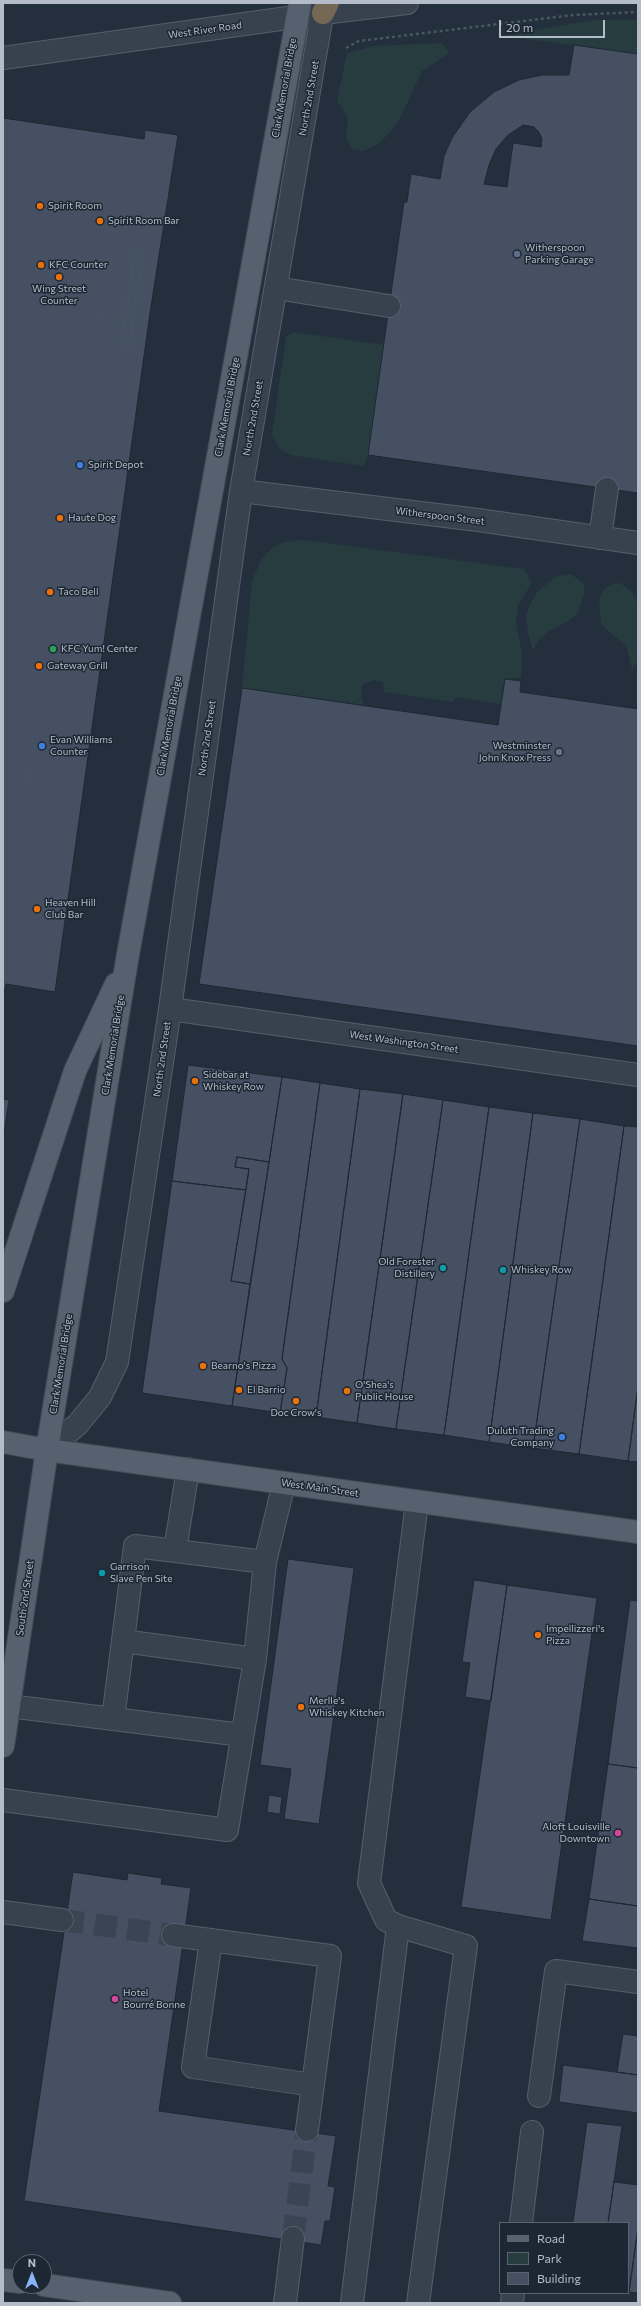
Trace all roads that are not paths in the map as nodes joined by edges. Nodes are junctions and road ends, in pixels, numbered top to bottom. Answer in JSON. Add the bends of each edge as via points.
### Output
{"nodes":[{"id":1,"x":300,"y":3,"type":"edge"},
{"id":2,"x":407,"y":3,"type":"edge"},
{"id":3,"x":325,"y":6,"type":"edge"},
{"id":4,"x":3,"y":58,"type":"edge"},
{"id":5,"x":276,"y":288,"type":"junction"},
{"id":6,"x":389,"y":306,"type":"dead end"},
{"id":7,"x":607,"y":489,"type":"dead end"},
{"id":8,"x":241,"y":492,"type":"junction"},
{"id":9,"x":600,"y":538,"type":"junction"},
{"id":10,"x":638,"y":543,"type":"edge"},
{"id":11,"x":127,"y":960,"type":"junction"},
{"id":12,"x":170,"y":1009,"type":"junction"},
{"id":13,"x":638,"y":1076,"type":"edge"},
{"id":14,"x":3,"y":1291,"type":"edge"},
{"id":15,"x":3,"y":1442,"type":"edge"},
{"id":16,"x":47,"y":1450,"type":"junction"},
{"id":17,"x":188,"y":1470,"type":"junction"},
{"id":18,"x":284,"y":1483,"type":"junction"},
{"id":19,"x":417,"y":1502,"type":"junction"},
{"id":20,"x":638,"y":1532,"type":"edge"},
{"id":21,"x":175,"y":1550,"type":"junction"},
{"id":22,"x":265,"y":1562,"type":"junction"},
{"id":23,"x":123,"y":1641,"type":"junction"},
{"id":24,"x":255,"y":1659,"type":"junction"},
{"id":25,"x":9,"y":1706,"type":"junction"},
{"id":26,"x":113,"y":1718,"type":"junction"},
{"id":27,"x":242,"y":1735,"type":"junction"},
{"id":28,"x":3,"y":1746,"type":"edge"},
{"id":29,"x":3,"y":1800,"type":"edge"},
{"id":30,"x":3,"y":1912,"type":"edge"},
{"id":31,"x":62,"y":1920,"type":"tunnel mouth"},
{"id":32,"x":398,"y":1926,"type":"junction"},
{"id":33,"x":173,"y":1935,"type":"tunnel mouth"},
{"id":34,"x":211,"y":1940,"type":"junction"},
{"id":35,"x":638,"y":1982,"type":"edge"},
{"id":36,"x":313,"y":2085,"type":"junction"},
{"id":37,"x":539,"y":2096,"type":"dead end"},
{"id":38,"x":307,"y":2130,"type":"tunnel mouth"},
{"id":39,"x":532,"y":2132,"type":"dead end"},
{"id":40,"x":521,"y":2222,"type":"edge"},
{"id":41,"x":293,"y":2238,"type":"tunnel mouth"},
{"id":42,"x":52,"y":2287,"type":"edge"},
{"id":43,"x":170,"y":2303,"type":"edge"},
{"id":44,"x":285,"y":2303,"type":"edge"},
{"id":45,"x":352,"y":2303,"type":"edge"},
{"id":46,"x":418,"y":2303,"type":"edge"}],
"edges":[{"from":1,"to":11,"type":"main road","name":"Clark Memorial Bridge","bridge":true},
{"from":2,"to":3,"type":"street","name":"West River Road"},
{"from":3,"to":4,"type":"street","name":"West River Road"},
{"from":3,"to":5,"type":"street","name":"North 2nd Street"},
{"from":5,"to":6,"type":"street"},
{"from":5,"to":8,"type":"street","name":"North 2nd Street"},
{"from":7,"to":9,"type":"street"},
{"from":8,"to":9,"type":"street","name":"Witherspoon Street","via":[[478,520]]},
{"from":8,"to":12,"type":"street","name":"North 2nd Street"},
{"from":9,"to":10,"type":"street","name":"Witherspoon Street"},
{"from":11,"to":14,"type":"main road","via":[[75,1071]]},
{"from":11,"to":16,"type":"main road","name":"Clark Memorial Bridge"},
{"from":12,"to":13,"type":"street","name":"West Washington Street"},
{"from":12,"to":16,"type":"street","name":"North 2nd Street","via":[[117,1362],[100,1397],[78,1424]]},
{"from":15,"to":16,"type":"main road","name":"West Main Street"},
{"from":16,"to":17,"type":"main road","name":"West Main Street"},
{"from":16,"to":25,"type":"main road","name":"South 2nd Street"},
{"from":17,"to":18,"type":"main road","name":"West Main Street"},
{"from":17,"to":21,"type":"street"},
{"from":18,"to":19,"type":"main road","name":"West Main Street"},
{"from":18,"to":22,"type":"street"},
{"from":19,"to":20,"type":"main road","name":"West Main Street"},
{"from":19,"to":32,"type":"street","via":[[369,1883],[386,1920]]},
{"from":21,"to":22,"type":"street"},
{"from":21,"to":23,"type":"street","via":[[135,1546]]},
{"from":22,"to":24,"type":"street"},
{"from":23,"to":24,"type":"street"},
{"from":23,"to":26,"type":"street"},
{"from":24,"to":27,"type":"street"},
{"from":25,"to":26,"type":"street"},
{"from":25,"to":28,"type":"main road","name":"South 2nd Street"},
{"from":26,"to":27,"type":"street"},
{"from":27,"to":29,"type":"street","via":[[228,1830]]},
{"from":30,"to":31,"type":"street"},
{"from":32,"to":45,"type":"street"},
{"from":32,"to":46,"type":"street","via":[[466,1946]]},
{"from":33,"to":34,"type":"street"},
{"from":34,"to":36,"type":"street","via":[[193,2067]]},
{"from":34,"to":36,"type":"street","via":[[330,1956]]},
{"from":35,"to":37,"type":"street","via":[[556,1971]]},
{"from":36,"to":38,"type":"street"},
{"from":39,"to":40,"type":"street"},
{"from":41,"to":44,"type":"street"},
{"from":42,"to":43,"type":"main road"}]}
